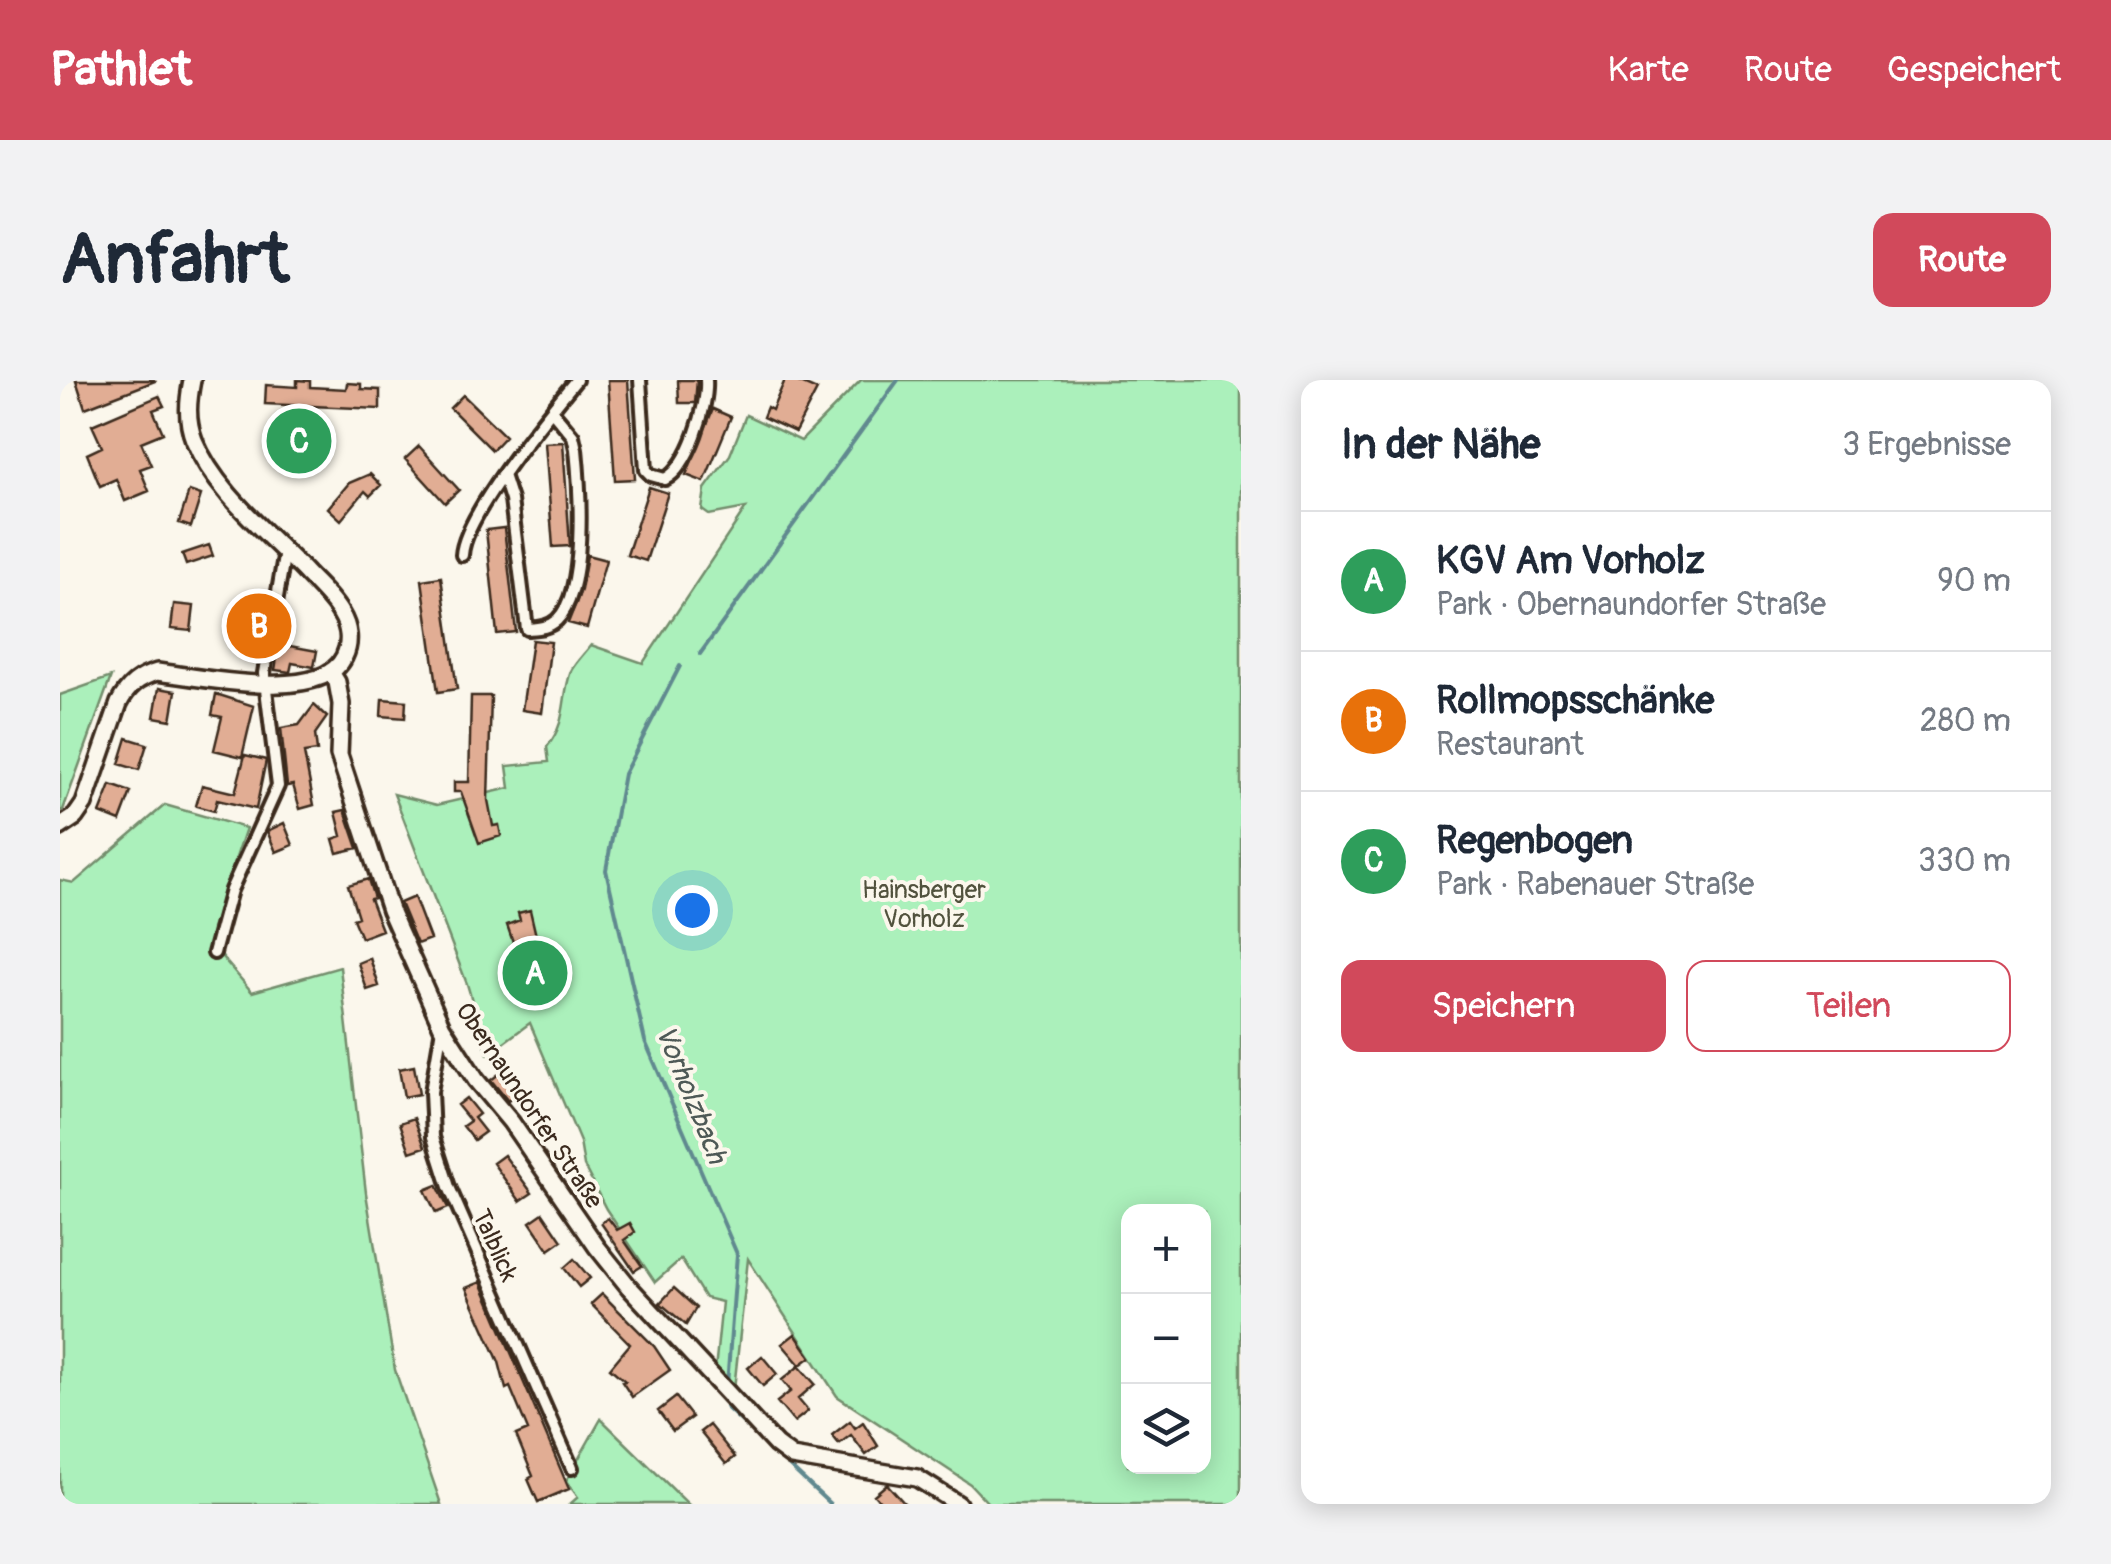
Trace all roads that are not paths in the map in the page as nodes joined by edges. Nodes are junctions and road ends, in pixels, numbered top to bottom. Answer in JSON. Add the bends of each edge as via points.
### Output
{"nodes":[{"id":1,"x":192,"y":380,"type":"edge"},
{"id":2,"x":576,"y":380,"type":"edge"},
{"id":3,"x":640,"y":380,"type":"edge"},
{"id":4,"x":706,"y":380,"type":"edge"},
{"id":5,"x":552,"y":411,"type":"junction"},
{"id":6,"x":503,"y":475,"type":"junction"},
{"id":7,"x":285,"y":551,"type":"junction"},
{"id":8,"x":462,"y":555,"type":"dead end"},
{"id":9,"x":332,"y":674,"type":"junction"},
{"id":10,"x":265,"y":684,"type":"junction"},
{"id":11,"x":60,"y":828,"type":"edge"},
{"id":12,"x":214,"y":954,"type":"dead end"},
{"id":13,"x":442,"y":1026,"type":"junction"},
{"id":14,"x":572,"y":1468,"type":"dead end"},
{"id":15,"x":958,"y":1504,"type":"edge"}],
"edges":[{"from":1,"to":7,"type":"street","via":[[188,414],[207,464]]},
{"from":2,"to":5,"type":"street"},
{"from":3,"to":4,"type":"street","via":[[646,470],[665,479],[683,461],[707,399]]},
{"from":5,"to":6,"type":"street"},
{"from":5,"to":6,"type":"street","via":[[576,449],[580,551],[564,611],[543,628],[528,629]]},
{"from":6,"to":8,"type":"street"},
{"from":7,"to":9,"type":"street","via":[[346,625],[348,650]]},
{"from":7,"to":10,"type":"street"},
{"from":9,"to":10,"type":"street"},
{"from":9,"to":13,"type":"street","name":"Obernaundorfer Straße","via":[[341,704],[339,755],[390,910]]},
{"from":10,"to":11,"type":"street","via":[[143,676],[119,703],[84,804]]},
{"from":10,"to":12,"type":"street","via":[[278,786],[231,890]]},
{"from":13,"to":14,"type":"street","name":"Talblick","via":[[431,1092],[433,1137]]},
{"from":13,"to":15,"type":"street","name":"Obernaundorfer Straße","via":[[628,1286],[776,1446],[792,1457],[917,1478]]}]}
